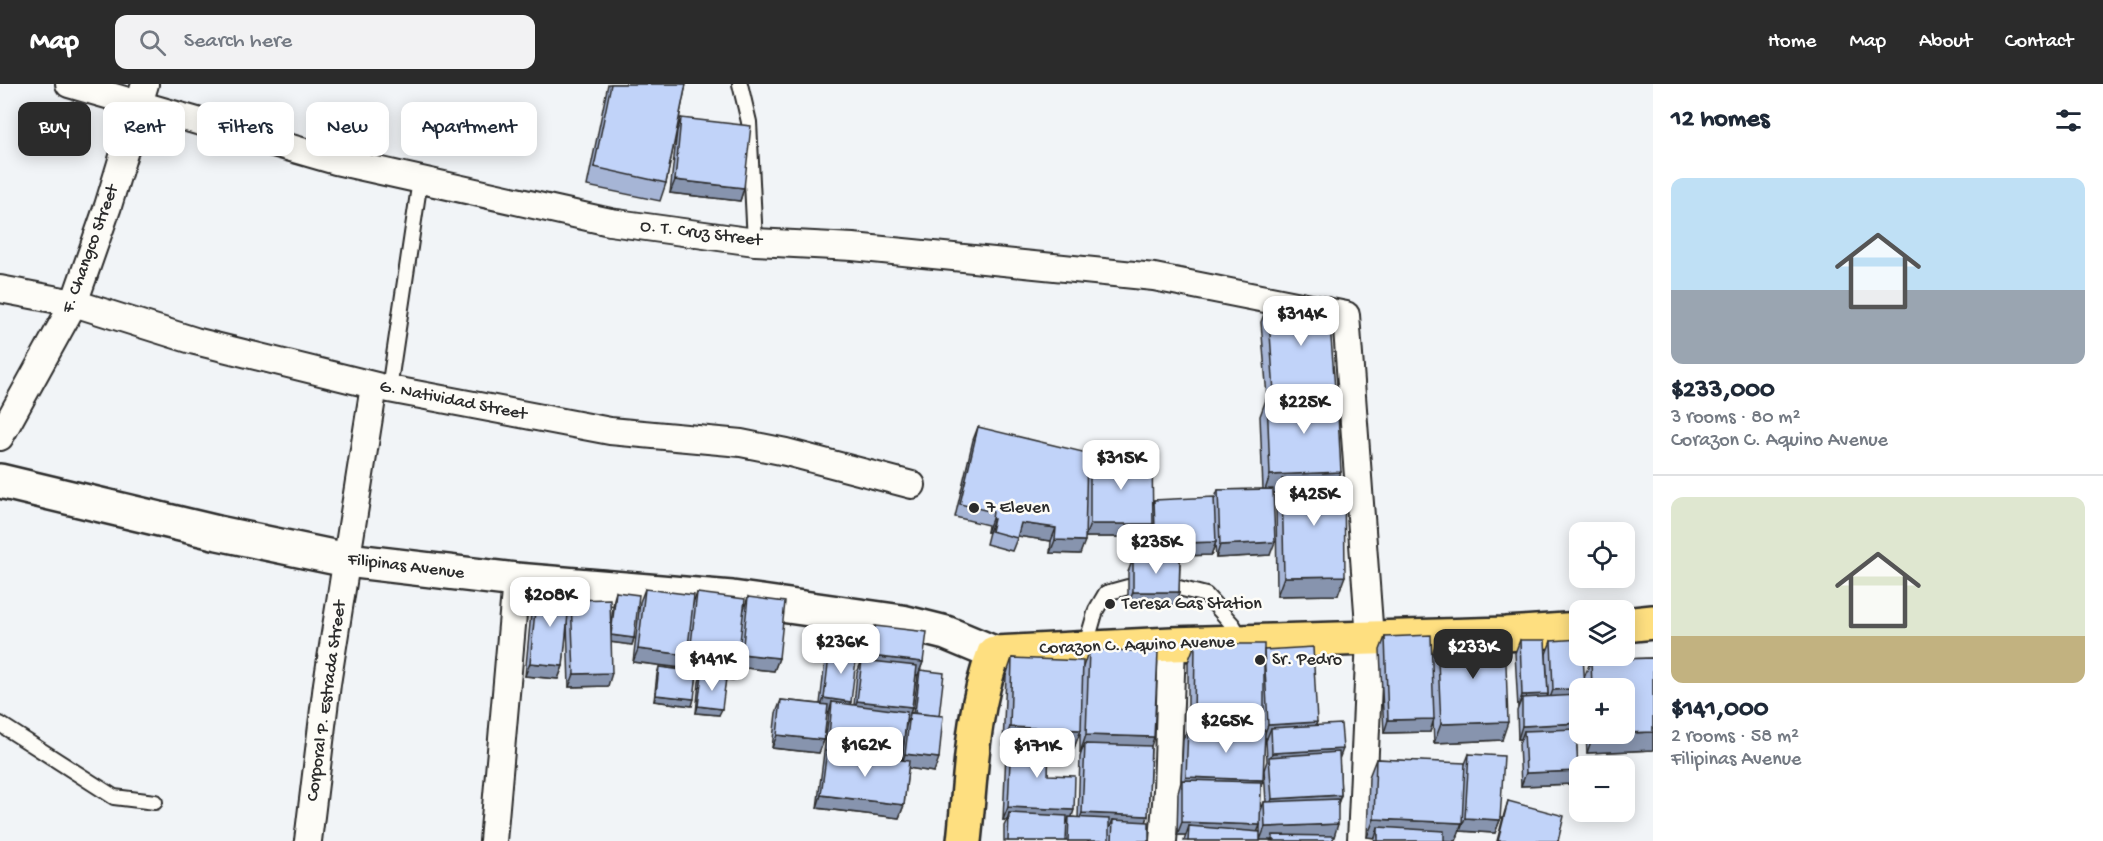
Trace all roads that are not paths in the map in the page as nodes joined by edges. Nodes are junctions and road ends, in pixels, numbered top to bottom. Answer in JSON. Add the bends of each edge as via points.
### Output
{"nodes":[{"id":1,"x":69,"y":84,"type":"edge"},
{"id":2,"x":740,"y":84,"type":"edge"},
{"id":3,"x":142,"y":94,"type":"edge"},
{"id":4,"x":420,"y":180,"type":"junction"},
{"id":5,"x":755,"y":242,"type":"junction"},
{"id":6,"x":0,"y":289,"type":"edge"},
{"id":7,"x":74,"y":303,"type":"junction"},
{"id":8,"x":381,"y":388,"type":"junction"},
{"id":9,"x":0,"y":437,"type":"edge"},
{"id":10,"x":0,"y":481,"type":"edge"},
{"id":11,"x":912,"y":485,"type":"dead end"},
{"id":12,"x":346,"y":560,"type":"junction"},
{"id":13,"x":516,"y":580,"type":"junction"},
{"id":14,"x":1128,"y":586,"type":"dead end"},
{"id":15,"x":1175,"y":587,"type":"edge"},
{"id":16,"x":1653,"y":622,"type":"edge"},
{"id":17,"x":1635,"y":624,"type":"edge"},
{"id":18,"x":1569,"y":630,"type":"edge"},
{"id":19,"x":1370,"y":638,"type":"junction"},
{"id":20,"x":1243,"y":642,"type":"junction"},
{"id":21,"x":1172,"y":644,"type":"junction"},
{"id":22,"x":1085,"y":648,"type":"junction"},
{"id":23,"x":994,"y":653,"type":"junction"},
{"id":24,"x":0,"y":724,"type":"edge"},
{"id":25,"x":155,"y":802,"type":"dead end"},
{"id":26,"x":308,"y":841,"type":"edge"},
{"id":27,"x":493,"y":841,"type":"edge"},
{"id":28,"x":964,"y":841,"type":"edge"},
{"id":29,"x":1163,"y":841,"type":"edge"},
{"id":30,"x":1361,"y":841,"type":"edge"}],
"edges":[{"from":1,"to":3,"type":"street","name":"O. T. Cruz Street"},
{"from":2,"to":5,"type":"lane","via":[[749,122]]},
{"from":3,"to":4,"type":"street","name":"O. T. Cruz Street","via":[[336,161]]},
{"from":3,"to":7,"type":"street","name":"F. Changco Street"},
{"from":4,"to":5,"type":"street","name":"O. T. Cruz Street","via":[[610,222]]},
{"from":4,"to":8,"type":"lane"},
{"from":5,"to":19,"type":"street","name":"O. T. Cruz Street","via":[[853,247],[1154,277],[1346,315]]},
{"from":6,"to":7,"type":"street","name":"G. Natividad Street"},
{"from":7,"to":8,"type":"street","name":"G. Natividad Street","via":[[195,341]]},
{"from":7,"to":9,"type":"street","name":"F. Changco Street"},
{"from":8,"to":11,"type":"street","name":"G. Natividad Street","via":[[610,431],[741,443]]},
{"from":8,"to":12,"type":"street","name":"Corporal P. Estrada Street"},
{"from":10,"to":12,"type":"street","name":"Filipinas Avenue"},
{"from":12,"to":13,"type":"street","name":"Filipinas Avenue"},
{"from":12,"to":26,"type":"street","name":"Corporal P. Estrada Street"},
{"from":13,"to":23,"type":"street","name":"Filipinas Avenue","via":[[732,598],[902,622],[946,633]]},
{"from":13,"to":27,"type":"street"},
{"from":14,"to":22,"type":"lane","via":[[1106,593],[1096,610]]},
{"from":15,"to":20,"type":"lane","via":[[1206,595]]},
{"from":16,"to":17,"type":"main road"},
{"from":18,"to":19,"type":"main road","name":"Corazon C. Aquino Avenue"},
{"from":19,"to":20,"type":"main road","name":"Corazon C. Aquino Avenue"},
{"from":19,"to":30,"type":"street"},
{"from":20,"to":21,"type":"main road","name":"Corazon C. Aquino Avenue"},
{"from":21,"to":22,"type":"main road","name":"Corazon C. Aquino Avenue"},
{"from":21,"to":29,"type":"street"},
{"from":22,"to":23,"type":"main road","name":"Corazon C. Aquino Avenue"},
{"from":23,"to":28,"type":"main road","via":[[978,707]]},
{"from":24,"to":25,"type":"lane","via":[[114,797]]}]}
